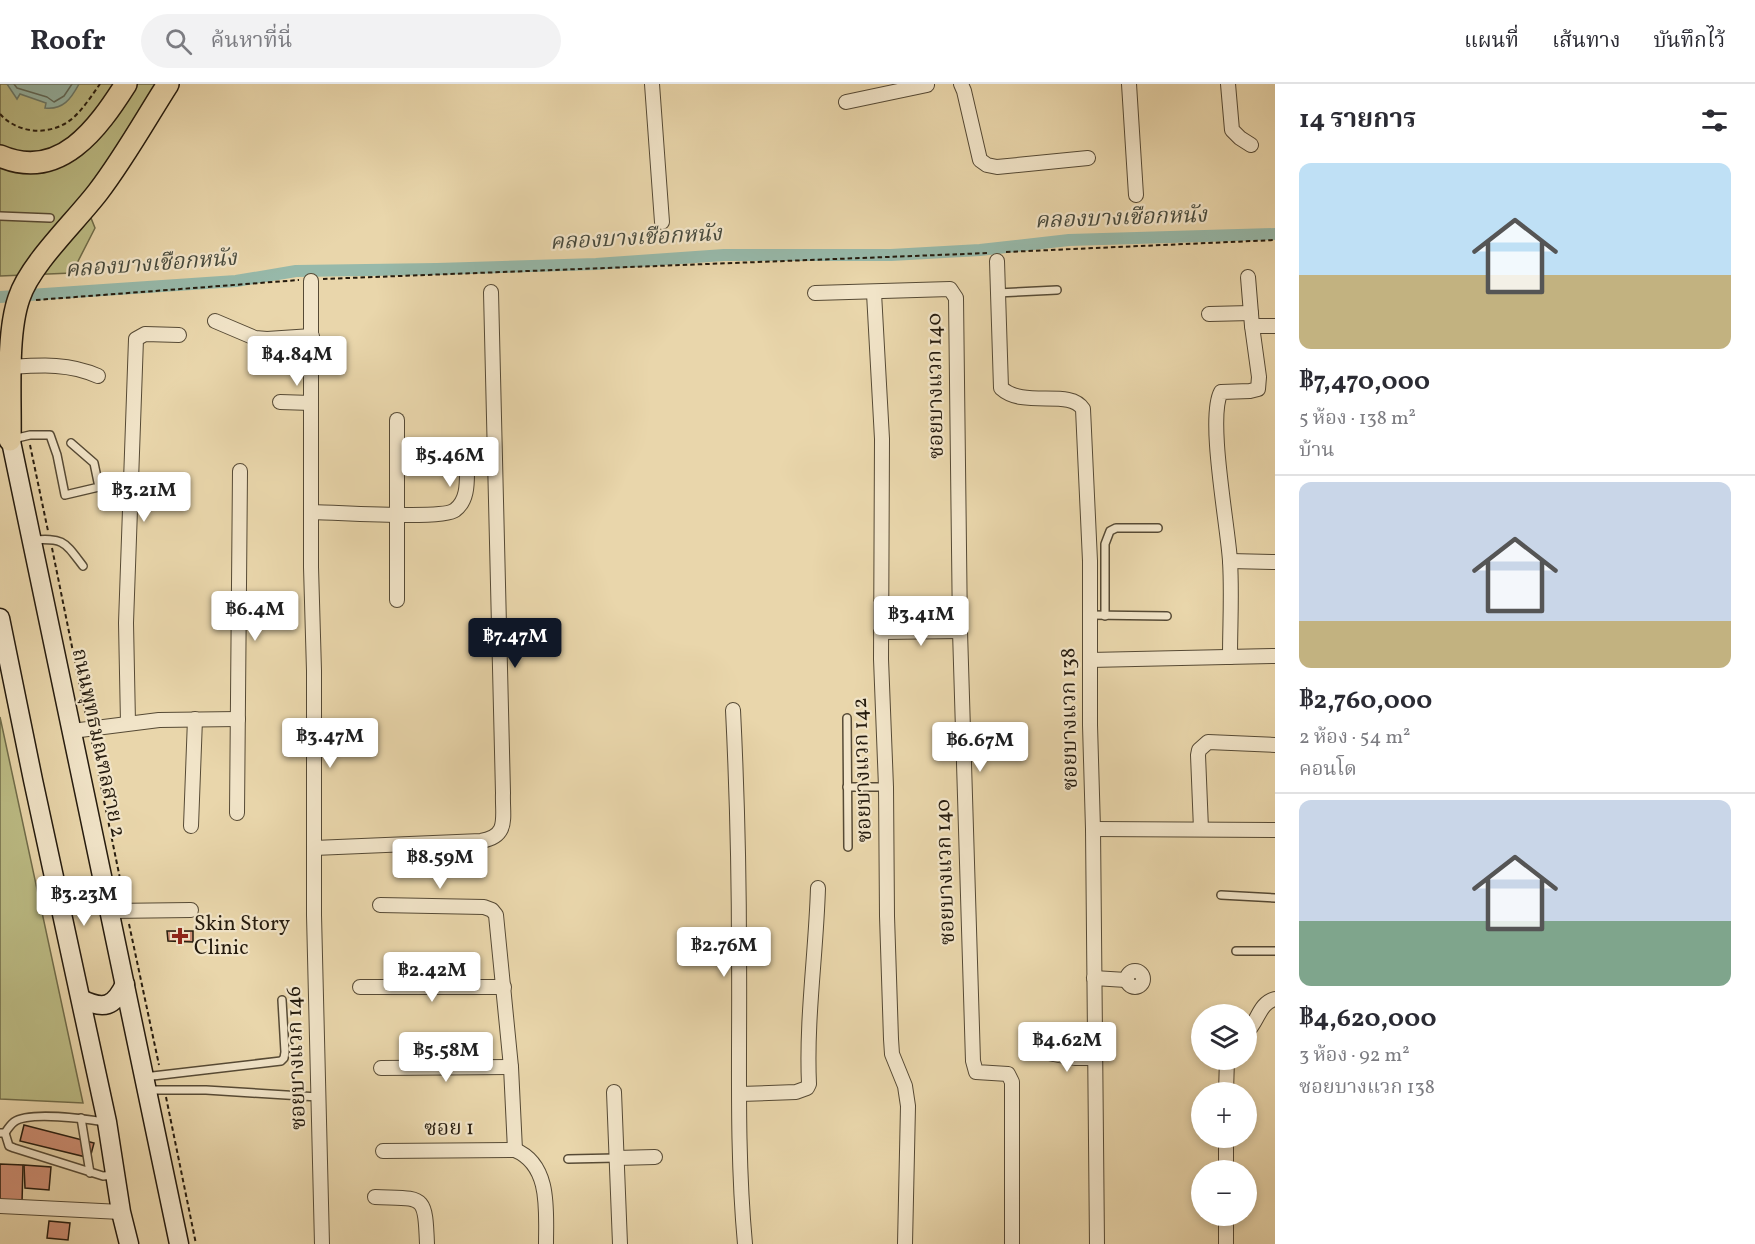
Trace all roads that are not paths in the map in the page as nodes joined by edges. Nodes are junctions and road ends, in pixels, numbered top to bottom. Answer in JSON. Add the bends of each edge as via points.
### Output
{"nodes":[{"id":1,"x":126,"y":84,"type":"edge"},
{"id":2,"x":168,"y":84,"type":"edge"},
{"id":3,"x":652,"y":84,"type":"edge"},
{"id":4,"x":928,"y":84,"type":"edge"},
{"id":5,"x":961,"y":84,"type":"edge"},
{"id":6,"x":1129,"y":84,"type":"edge"},
{"id":7,"x":1228,"y":84,"type":"edge"},
{"id":8,"x":846,"y":102,"type":"dead end"},
{"id":9,"x":1251,"y":145,"type":"dead end"},
{"id":10,"x":0,"y":156,"type":"edge"},
{"id":11,"x":1088,"y":158,"type":"dead end"},
{"id":12,"x":1136,"y":195,"type":"dead end"},
{"id":13,"x":0,"y":216,"type":"edge"},
{"id":14,"x":50,"y":218,"type":"dead end"},
{"id":15,"x":662,"y":222,"type":"dead end"},
{"id":16,"x":995,"y":256,"type":"road end"},
{"id":17,"x":1248,"y":277,"type":"dead end"},
{"id":18,"x":312,"y":284,"type":"road end"},
{"id":19,"x":1057,"y":290,"type":"dead end"},
{"id":20,"x":491,"y":292,"type":"dead end"},
{"id":21,"x":814,"y":293,"type":"dead end"},
{"id":22,"x":874,"y":293,"type":"junction"},
{"id":23,"x":997,"y":293,"type":"junction"},
{"id":24,"x":1209,"y":314,"type":"dead end"},
{"id":25,"x":1251,"y":320,"type":"junction"},
{"id":26,"x":215,"y":321,"type":"dead end"},
{"id":27,"x":1275,"y":326,"type":"edge"},
{"id":28,"x":179,"y":335,"type":"dead end"},
{"id":29,"x":312,"y":336,"type":"junction"},
{"id":30,"x":11,"y":368,"type":"junction"},
{"id":31,"x":98,"y":376,"type":"dead end"},
{"id":32,"x":0,"y":393,"type":"edge"},
{"id":33,"x":280,"y":402,"type":"dead end"},
{"id":34,"x":311,"y":403,"type":"junction"},
{"id":35,"x":396,"y":420,"type":"dead end"},
{"id":36,"x":19,"y":438,"type":"junction"},
{"id":37,"x":71,"y":443,"type":"dead end"},
{"id":38,"x":240,"y":471,"type":"dead end"},
{"id":39,"x":466,"y":472,"type":"dead end"},
{"id":40,"x":311,"y":512,"type":"junction"},
{"id":41,"x":396,"y":514,"type":"junction"},
{"id":42,"x":1158,"y":528,"type":"dead end"},
{"id":43,"x":31,"y":540,"type":"junction"},
{"id":44,"x":1230,"y":561,"type":"junction"},
{"id":45,"x":1275,"y":561,"type":"edge"},
{"id":46,"x":83,"y":567,"type":"dead end"},
{"id":47,"x":397,"y":600,"type":"dead end"},
{"id":48,"x":1098,"y":616,"type":"junction"},
{"id":49,"x":1167,"y":616,"type":"dead end"},
{"id":50,"x":0,"y":618,"type":"edge"},
{"id":51,"x":960,"y":631,"type":"junction"},
{"id":52,"x":881,"y":632,"type":"junction"},
{"id":53,"x":1275,"y":656,"type":"edge"},
{"id":54,"x":1230,"y":657,"type":"junction"},
{"id":55,"x":1090,"y":660,"type":"junction"},
{"id":56,"x":733,"y":710,"type":"dead end"},
{"id":57,"x":238,"y":718,"type":"junction"},
{"id":58,"x":846,"y":718,"type":"dead end"},
{"id":59,"x":195,"y":719,"type":"junction"},
{"id":60,"x":128,"y":723,"type":"junction"},
{"id":61,"x":81,"y":729,"type":"junction"},
{"id":62,"x":1275,"y":745,"type":"edge"},
{"id":63,"x":848,"y":787,"type":"junction"},
{"id":64,"x":886,"y":787,"type":"junction"},
{"id":65,"x":237,"y":813,"type":"dead end"},
{"id":66,"x":191,"y":826,"type":"dead end"},
{"id":67,"x":1093,"y":829,"type":"junction"},
{"id":68,"x":1201,"y":829,"type":"junction"},
{"id":69,"x":1275,"y":830,"type":"edge"},
{"id":70,"x":848,"y":847,"type":"dead end"},
{"id":71,"x":314,"y":848,"type":"junction"},
{"id":72,"x":818,"y":888,"type":"dead end"},
{"id":73,"x":1221,"y":895,"type":"dead end"},
{"id":74,"x":1275,"y":898,"type":"edge"},
{"id":75,"x":380,"y":905,"type":"dead end"},
{"id":76,"x":191,"y":909,"type":"dead end"},
{"id":77,"x":118,"y":911,"type":"junction"},
{"id":78,"x":1236,"y":951,"type":"dead end"},
{"id":79,"x":1275,"y":951,"type":"edge"},
{"id":80,"x":1094,"y":978,"type":"junction"},
{"id":81,"x":1126,"y":980,"type":"dead end"},
{"id":82,"x":125,"y":984,"type":"junction"},
{"id":83,"x":360,"y":987,"type":"dead end"},
{"id":84,"x":504,"y":987,"type":"junction"},
{"id":85,"x":81,"y":999,"type":"junction"},
{"id":86,"x":282,"y":999,"type":"dead end"},
{"id":87,"x":1275,"y":999,"type":"edge"},
{"id":88,"x":1257,"y":1018,"type":"edge"},
{"id":89,"x":1043,"y":1053,"type":"dead end"},
{"id":90,"x":1095,"y":1058,"type":"junction"},
{"id":91,"x":511,"y":1067,"type":"junction"},
{"id":92,"x":381,"y":1068,"type":"dead end"},
{"id":93,"x":154,"y":1083,"type":"junction"},
{"id":94,"x":614,"y":1092,"type":"dead end"},
{"id":95,"x":740,"y":1094,"type":"junction"},
{"id":96,"x":320,"y":1097,"type":"junction"},
{"id":97,"x":81,"y":1118,"type":"junction"},
{"id":98,"x":107,"y":1122,"type":"junction"},
{"id":99,"x":2,"y":1133,"type":"edge"},
{"id":100,"x":514,"y":1150,"type":"junction"},
{"id":101,"x":383,"y":1151,"type":"dead end"},
{"id":102,"x":655,"y":1157,"type":"dead end"},
{"id":103,"x":616,"y":1158,"type":"junction"},
{"id":104,"x":568,"y":1159,"type":"dead end"},
{"id":105,"x":90,"y":1173,"type":"junction"},
{"id":106,"x":116,"y":1175,"type":"junction"},
{"id":107,"x":375,"y":1197,"type":"dead end"},
{"id":108,"x":0,"y":1206,"type":"edge"},
{"id":109,"x":122,"y":1212,"type":"junction"},
{"id":110,"x":1226,"y":1226,"type":"edge"},
{"id":111,"x":129,"y":1244,"type":"edge"},
{"id":112,"x":179,"y":1244,"type":"edge"},
{"id":113,"x":322,"y":1244,"type":"edge"},
{"id":114,"x":427,"y":1244,"type":"edge"},
{"id":115,"x":546,"y":1244,"type":"edge"},
{"id":116,"x":620,"y":1244,"type":"edge"},
{"id":117,"x":745,"y":1244,"type":"edge"},
{"id":118,"x":905,"y":1244,"type":"edge"},
{"id":119,"x":1012,"y":1244,"type":"edge"},
{"id":120,"x":1097,"y":1244,"type":"edge"},
{"id":121,"x":1226,"y":1244,"type":"edge"}],
"edges":[{"from":1,"to":10,"type":"main road","via":[[98,125],[78,145],[51,159],[24,163]]},
{"from":2,"to":30,"type":"main road","via":[[105,182],[25,284],[14,316]]},
{"from":3,"to":15,"type":"street"},
{"from":4,"to":8,"type":"street"},
{"from":5,"to":11,"type":"street","via":[[980,160],[987,165]]},
{"from":6,"to":12,"type":"street"},
{"from":7,"to":9,"type":"street","via":[[1232,130]]},
{"from":13,"to":14,"type":"lane"},
{"from":16,"to":23,"type":"street","name":"ซอยบางแวก 138"},
{"from":17,"to":25,"type":"street"},
{"from":18,"to":29,"type":"street","name":"ซอยบางแวก 146"},
{"from":19,"to":23,"type":"lane"},
{"from":20,"to":71,"type":"street","via":[[502,829],[493,839],[481,841]]},
{"from":21,"to":22,"type":"street"},
{"from":22,"to":51,"type":"street","name":"ซอยบางแวก 140","via":[[950,289],[956,298]]},
{"from":22,"to":52,"type":"street","name":"ซอยบางแวก 142","via":[[882,439]]},
{"from":23,"to":48,"type":"street","name":"ซอยบางแวก 138","via":[[1000,388],[1019,398],[1067,399],[1080,404],[1083,410],[1090,561]]},
{"from":24,"to":25,"type":"street"},
{"from":25,"to":27,"type":"street"},
{"from":25,"to":44,"type":"street","via":[[1258,389],[1221,392],[1217,402]]},
{"from":26,"to":29,"type":"street","via":[[255,338]]},
{"from":28,"to":60,"type":"street","via":[[145,334],[136,339],[126,623]]},
{"from":29,"to":34,"type":"street","name":"ซอยบางแวก 146"},
{"from":30,"to":31,"type":"street","via":[[55,364]]},
{"from":30,"to":36,"type":"main road"},
{"from":32,"to":36,"type":"main road","name":"ถนนพุทธมณฑลสาย 2"},
{"from":33,"to":34,"type":"street"},
{"from":34,"to":40,"type":"street","name":"ซอยบางแวก 146"},
{"from":35,"to":41,"type":"street"},
{"from":36,"to":37,"type":"lane","via":[[50,435],[65,495],[99,487],[94,463]]},
{"from":36,"to":43,"type":"main road","name":"ถนนพุทธมณฑลสาย 2"},
{"from":38,"to":57,"type":"street"},
{"from":39,"to":41,"type":"street","via":[[467,489],[454,511]]},
{"from":40,"to":41,"type":"street"},
{"from":40,"to":71,"type":"street","name":"ซอยบางแวก 146"},
{"from":41,"to":47,"type":"street"},
{"from":42,"to":48,"type":"lane","via":[[1110,531],[1105,544]]},
{"from":43,"to":46,"type":"lane","via":[[63,542]]},
{"from":43,"to":61,"type":"main road","name":"ถนนพุทธมณฑลสาย 2"},
{"from":44,"to":45,"type":"street"},
{"from":44,"to":54,"type":"street"},
{"from":48,"to":49,"type":"lane"},
{"from":48,"to":55,"type":"street","name":"ซอยบางแวก 138"},
{"from":50,"to":85,"type":"main road"},
{"from":51,"to":52,"type":"street"},
{"from":51,"to":119,"type":"street","name":"ซอยบางแวก 140","via":[[973,1060],[976,1072],[1008,1074],[1012,1082]]},
{"from":52,"to":64,"type":"street","name":"ซอยบางแวก 142"},
{"from":53,"to":54,"type":"street"},
{"from":54,"to":55,"type":"street"},
{"from":55,"to":67,"type":"street","name":"ซอยบางแวก 138"},
{"from":56,"to":95,"type":"street"},
{"from":57,"to":59,"type":"street"},
{"from":57,"to":65,"type":"street"},
{"from":58,"to":63,"type":"lane"},
{"from":59,"to":60,"type":"street"},
{"from":59,"to":66,"type":"street"},
{"from":60,"to":61,"type":"street"},
{"from":61,"to":77,"type":"main road","name":"ถนนพุทธมณฑลสาย 2"},
{"from":62,"to":68,"type":"street","via":[[1203,745],[1198,755]]},
{"from":63,"to":64,"type":"lane"},
{"from":63,"to":70,"type":"lane"},
{"from":64,"to":118,"type":"street","name":"ซอยบางแวก 142","via":[[892,1054],[905,1086],[908,1106]]},
{"from":67,"to":68,"type":"street"},
{"from":67,"to":80,"type":"street","name":"ซอยบางแวก 138"},
{"from":68,"to":69,"type":"street"},
{"from":71,"to":96,"type":"street","name":"ซอยบางแวก 146"},
{"from":72,"to":95,"type":"street","via":[[807,1044],[809,1084],[796,1092]]},
{"from":73,"to":74,"type":"lane"},
{"from":75,"to":84,"type":"street","via":[[492,910],[498,925]]},
{"from":76,"to":77,"type":"street"},
{"from":77,"to":82,"type":"main road","name":"ถนนพุทธมณฑลสาย 2"},
{"from":78,"to":79,"type":"lane"},
{"from":80,"to":81,"type":"street"},
{"from":80,"to":90,"type":"street","name":"ซอยบางแวก 138"},
{"from":82,"to":85,"type":"main road","via":[[119,996],[107,1005],[93,1005]]},
{"from":82,"to":93,"type":"main road","name":"ถนนพุทธมณฑลสาย 2"},
{"from":83,"to":84,"type":"street"},
{"from":84,"to":91,"type":"street"},
{"from":85,"to":98,"type":"main road"},
{"from":86,"to":93,"type":"lane","via":[[285,1052],[280,1061]]},
{"from":87,"to":88,"type":"street","via":[[1267,1001]]},
{"from":89,"to":90,"type":"street"},
{"from":90,"to":120,"type":"street","name":"ซอยบางแวก 138"},
{"from":91,"to":92,"type":"street"},
{"from":91,"to":100,"type":"street"},
{"from":93,"to":96,"type":"lane"},
{"from":93,"to":112,"type":"main road","name":"ถนนพุทธมณฑลสาย 2"},
{"from":94,"to":103,"type":"street"},
{"from":95,"to":117,"type":"street"},
{"from":96,"to":113,"type":"street","name":"ซอยบางแวก 146"},
{"from":97,"to":98,"type":"lane"},
{"from":97,"to":99,"type":"lane","via":[[26,1118]]},
{"from":97,"to":105,"type":"lane"},
{"from":98,"to":106,"type":"main road"},
{"from":99,"to":105,"type":"lane","via":[[9,1146]]},
{"from":100,"to":101,"type":"street","name":"ซอย 1"},
{"from":100,"to":115,"type":"street","via":[[530,1160],[543,1183]]},
{"from":102,"to":103,"type":"street"},
{"from":103,"to":104,"type":"lane"},
{"from":103,"to":116,"type":"street"},
{"from":105,"to":106,"type":"lane"},
{"from":106,"to":109,"type":"main road"},
{"from":107,"to":114,"type":"street","via":[[416,1200],[423,1206]]},
{"from":108,"to":109,"type":"street"},
{"from":109,"to":111,"type":"main road"},
{"from":110,"to":121,"type":"street"}]}
